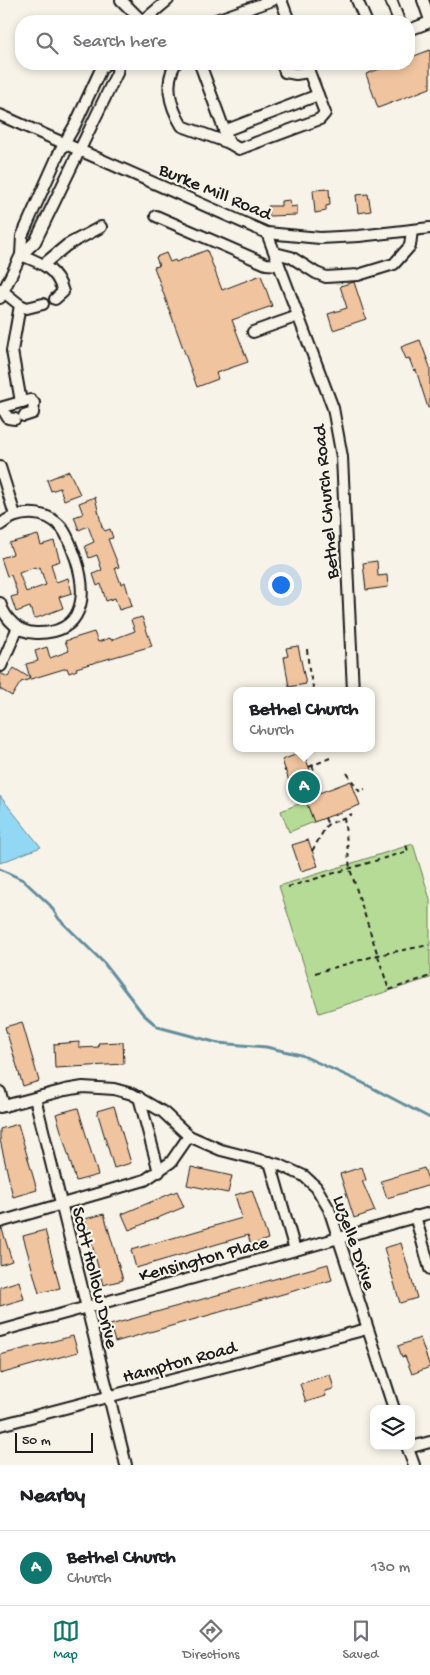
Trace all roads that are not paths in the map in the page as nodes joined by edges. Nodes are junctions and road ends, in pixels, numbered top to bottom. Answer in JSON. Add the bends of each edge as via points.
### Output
{"nodes":[{"id":1,"x":121,"y":0,"type":"edge"},
{"id":2,"x":168,"y":0,"type":"edge"},
{"id":3,"x":273,"y":0,"type":"edge"},
{"id":4,"x":281,"y":0,"type":"edge"},
{"id":5,"x":358,"y":0,"type":"edge"},
{"id":6,"x":391,"y":0,"type":"edge"},
{"id":7,"x":423,"y":0,"type":"edge"},
{"id":8,"x":136,"y":15,"type":"edge"},
{"id":9,"x":149,"y":15,"type":"edge"},
{"id":10,"x":230,"y":15,"type":"edge"},
{"id":11,"x":285,"y":15,"type":"edge"},
{"id":12,"x":364,"y":15,"type":"edge"},
{"id":13,"x":397,"y":15,"type":"edge"},
{"id":14,"x":430,"y":21,"type":"edge"},
{"id":15,"x":415,"y":27,"type":"edge"},
{"id":16,"x":101,"y":70,"type":"edge"},
{"id":17,"x":117,"y":70,"type":"edge"},
{"id":18,"x":172,"y":70,"type":"edge"},
{"id":19,"x":202,"y":70,"type":"edge"},
{"id":20,"x":284,"y":70,"type":"edge"},
{"id":21,"x":303,"y":70,"type":"edge"},
{"id":22,"x":308,"y":70,"type":"edge"},
{"id":23,"x":318,"y":95,"type":"junction"},
{"id":24,"x":0,"y":115,"type":"edge"},
{"id":25,"x":224,"y":132,"type":"junction"},
{"id":26,"x":230,"y":143,"type":"junction"},
{"id":27,"x":64,"y":144,"type":"junction"},
{"id":28,"x":79,"y":150,"type":"junction"},
{"id":29,"x":156,"y":216,"type":"dead end"},
{"id":30,"x":101,"y":227,"type":"dead end"},
{"id":31,"x":430,"y":228,"type":"edge"},
{"id":32,"x":412,"y":230,"type":"junction"},
{"id":33,"x":267,"y":233,"type":"junction"},
{"id":34,"x":275,"y":253,"type":"junction"},
{"id":35,"x":22,"y":255,"type":"junction"},
{"id":36,"x":44,"y":264,"type":"junction"},
{"id":37,"x":279,"y":265,"type":"junction"},
{"id":38,"x":1,"y":292,"type":"edge"},
{"id":39,"x":56,"y":299,"type":"dead end"},
{"id":40,"x":43,"y":304,"type":"dead end"},
{"id":41,"x":20,"y":305,"type":"junction"},
{"id":42,"x":298,"y":316,"type":"junction"},
{"id":43,"x":253,"y":332,"type":"dead end"},
{"id":44,"x":21,"y":402,"type":"junction"},
{"id":45,"x":1,"y":408,"type":"edge"},
{"id":46,"x":0,"y":467,"type":"edge"},
{"id":47,"x":15,"y":515,"type":"junction"},
{"id":48,"x":0,"y":525,"type":"edge"},
{"id":49,"x":0,"y":604,"type":"edge"},
{"id":50,"x":18,"y":627,"type":"junction"},
{"id":51,"x":1,"y":666,"type":"edge"},
{"id":52,"x":353,"y":687,"type":"edge"},
{"id":53,"x":0,"y":1092,"type":"edge"},
{"id":54,"x":138,"y":1097,"type":"junction"},
{"id":55,"x":35,"y":1098,"type":"junction"},
{"id":56,"x":2,"y":1107,"type":"edge"},
{"id":57,"x":189,"y":1136,"type":"junction"},
{"id":58,"x":270,"y":1162,"type":"junction"},
{"id":59,"x":159,"y":1172,"type":"junction"},
{"id":60,"x":61,"y":1205,"type":"junction"},
{"id":61,"x":430,"y":1213,"type":"edge"},
{"id":62,"x":415,"y":1216,"type":"junction"},
{"id":63,"x":0,"y":1222,"type":"edge"},
{"id":64,"x":338,"y":1238,"type":"junction"},
{"id":65,"x":295,"y":1250,"type":"junction"},
{"id":66,"x":430,"y":1269,"type":"edge"},
{"id":67,"x":86,"y":1306,"type":"junction"},
{"id":68,"x":367,"y":1329,"type":"junction"},
{"id":69,"x":0,"y":1331,"type":"edge"},
{"id":70,"x":108,"y":1396,"type":"junction"},
{"id":71,"x":393,"y":1405,"type":"edge"},
{"id":72,"x":0,"y":1425,"type":"edge"},
{"id":73,"x":430,"y":1442,"type":"edge"},
{"id":74,"x":415,"y":1445,"type":"edge"},
{"id":75,"x":409,"y":1450,"type":"edge"},
{"id":76,"x":126,"y":1465,"type":"edge"},
{"id":77,"x":414,"y":1465,"type":"edge"}],
"edges":[{"from":1,"to":8,"type":"street"},
{"from":2,"to":9,"type":"street"},
{"from":3,"to":10,"type":"street"},
{"from":4,"to":11,"type":"street"},
{"from":5,"to":12,"type":"street"},
{"from":6,"to":13,"type":"street"},
{"from":7,"to":14,"type":"street"},
{"from":14,"to":15,"type":"street"},
{"from":16,"to":27,"type":"street"},
{"from":17,"to":28,"type":"street"},
{"from":18,"to":26,"type":"street","via":[[169,76],[170,97],[182,126]]},
{"from":19,"to":25,"type":"street"},
{"from":20,"to":21,"type":"street","via":[[296,74]]},
{"from":22,"to":23,"type":"street"},
{"from":23,"to":25,"type":"street"},
{"from":23,"to":26,"type":"street","via":[[325,113],[320,119],[239,149]]},
{"from":24,"to":27,"type":"street","name":"Burke Mill Road"},
{"from":25,"to":26,"type":"street"},
{"from":27,"to":28,"type":"street","name":"Burke Mill Road"},
{"from":27,"to":35,"type":"street","via":[[22,236]]},
{"from":28,"to":33,"type":"street","name":"Burke Mill Road"},
{"from":28,"to":35,"type":"street","via":[[35,242]]},
{"from":29,"to":37,"type":"street","via":[[266,264]]},
{"from":30,"to":36,"type":"street","via":[[72,242]]},
{"from":31,"to":32,"type":"street","name":"Burke Mill Road"},
{"from":32,"to":33,"type":"street","name":"Burke Mill Road","via":[[320,238]]},
{"from":32,"to":34,"type":"street","via":[[410,246],[394,264],[358,275],[326,277],[291,257]]},
{"from":33,"to":34,"type":"street","name":"Bethel Church Road"},
{"from":34,"to":37,"type":"street","name":"Bethel Church Road"},
{"from":35,"to":36,"type":"street"},
{"from":35,"to":38,"type":"street"},
{"from":36,"to":39,"type":"street","via":[[57,276],[62,289],[62,294]]},
{"from":37,"to":42,"type":"street","name":"Bethel Church Road"},
{"from":38,"to":41,"type":"street"},
{"from":40,"to":41,"type":"street","via":[[28,308]]},
{"from":41,"to":44,"type":"street","via":[[12,352]]},
{"from":42,"to":43,"type":"street"},
{"from":42,"to":52,"type":"street","name":"Bethel Church Road","via":[[333,408],[342,457]]},
{"from":44,"to":45,"type":"street"},
{"from":44,"to":45,"type":"street","via":[[31,400],[33,412],[20,418],[8,418]]},
{"from":46,"to":47,"type":"street"},
{"from":47,"to":48,"type":"street"},
{"from":47,"to":50,"type":"street","via":[[40,515],[61,527],[73,551],[83,589],[77,614],[65,626],[47,633],[33,633]]},
{"from":49,"to":50,"type":"street"},
{"from":50,"to":51,"type":"street"},
{"from":53,"to":56,"type":"street"},
{"from":54,"to":55,"type":"street","name":"Luzelle Drive","via":[[114,1089],[83,1087]]},
{"from":54,"to":57,"type":"street","name":"Luzelle Drive","via":[[163,1112]]},
{"from":54,"to":59,"type":"street"},
{"from":55,"to":56,"type":"street","name":"Luzelle Drive"},
{"from":55,"to":60,"type":"street","name":"Scott Hollow Drive"},
{"from":57,"to":58,"type":"street","name":"Luzelle Drive","via":[[221,1150]]},
{"from":57,"to":59,"type":"street","via":[[171,1162]]},
{"from":58,"to":64,"type":"street","name":"Luzelle Drive","via":[[291,1168],[316,1187],[329,1209]]},
{"from":58,"to":65,"type":"street"},
{"from":59,"to":60,"type":"street","via":[[134,1184]]},
{"from":60,"to":63,"type":"street"},
{"from":60,"to":67,"type":"street","name":"Scott Hollow Drive"},
{"from":61,"to":62,"type":"street","name":"Kensington Place"},
{"from":62,"to":64,"type":"street","name":"Kensington Place"},
{"from":62,"to":66,"type":"street"},
{"from":64,"to":65,"type":"street","name":"Kensington Place"},
{"from":64,"to":68,"type":"street","name":"Luzelle Drive"},
{"from":65,"to":67,"type":"street","name":"Kensington Place"},
{"from":67,"to":69,"type":"street","name":"Kensington Place"},
{"from":67,"to":70,"type":"street","name":"Scott Hollow Drive"},
{"from":68,"to":70,"type":"street","name":"Hampton Road"},
{"from":68,"to":71,"type":"street","name":"Luzelle Drive"},
{"from":70,"to":72,"type":"street","name":"Hampton Road"},
{"from":70,"to":76,"type":"street","name":"Scott Hollow Drive"},
{"from":73,"to":74,"type":"street"},
{"from":75,"to":77,"type":"street"}]}
